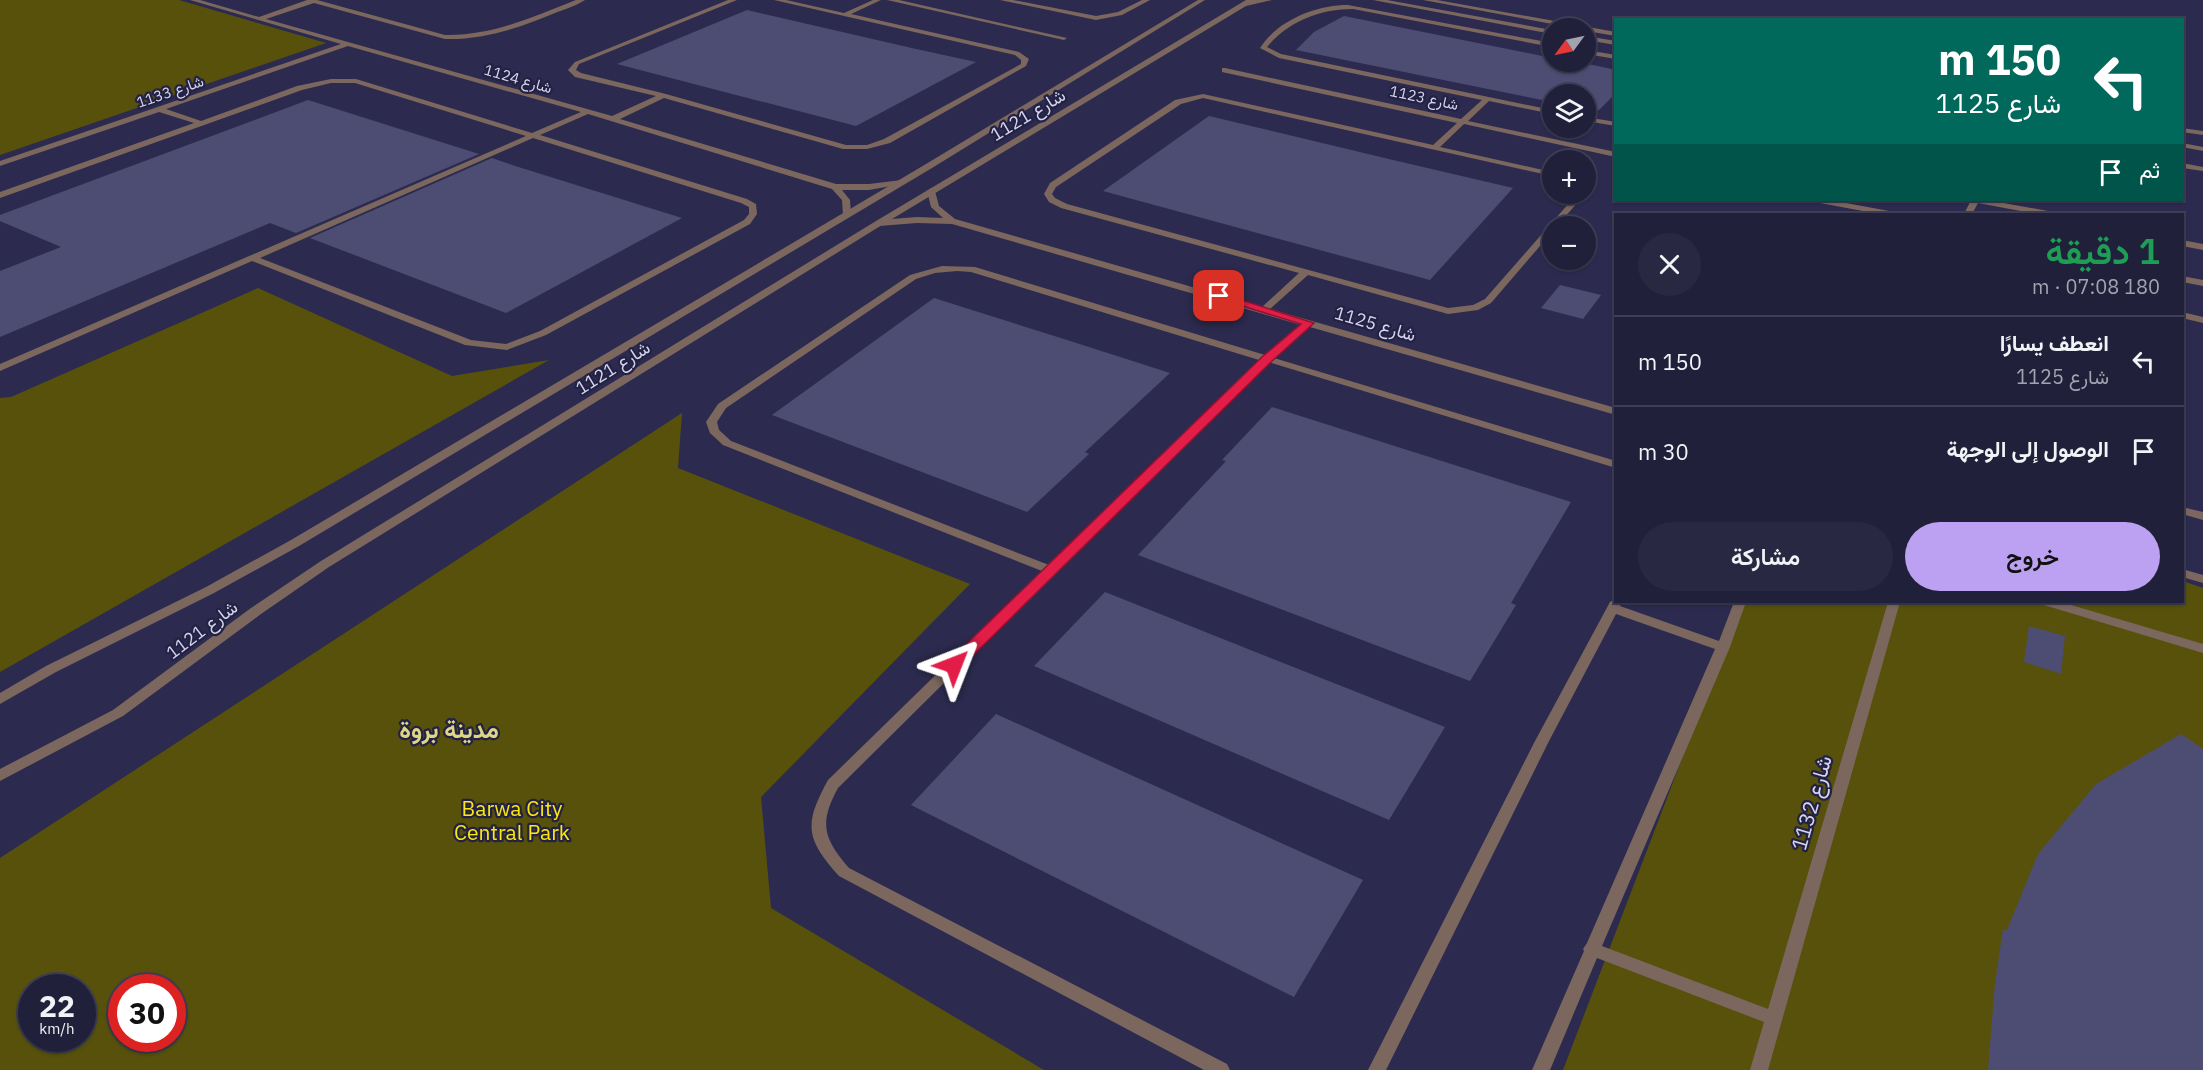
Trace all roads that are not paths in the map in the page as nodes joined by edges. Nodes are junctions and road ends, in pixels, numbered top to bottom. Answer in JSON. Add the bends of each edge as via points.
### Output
{"nodes":[{"id":1,"x":193,"y":0,"type":"edge"},
{"id":2,"x":582,"y":0,"type":"edge"},
{"id":3,"x":734,"y":0,"type":"edge"},
{"id":4,"x":777,"y":0,"type":"edge"},
{"id":5,"x":878,"y":0,"type":"edge"},
{"id":6,"x":890,"y":0,"type":"edge"},
{"id":7,"x":1003,"y":0,"type":"edge"},
{"id":8,"x":1147,"y":0,"type":"edge"},
{"id":9,"x":1202,"y":0,"type":"edge"},
{"id":10,"x":1269,"y":0,"type":"edge"},
{"id":11,"x":1376,"y":0,"type":"edge"},
{"id":12,"x":1426,"y":0,"type":"edge"},
{"id":13,"x":312,"y":1,"type":"edge"},
{"id":14,"x":1472,"y":1,"type":"edge"},
{"id":15,"x":1248,"y":2,"type":"edge"},
{"id":16,"x":844,"y":15,"type":"junction"},
{"id":17,"x":261,"y":19,"type":"junction"},
{"id":18,"x":1614,"y":27,"type":"edge"},
{"id":19,"x":1542,"y":30,"type":"edge"},
{"id":20,"x":1614,"y":34,"type":"edge"},
{"id":21,"x":1064,"y":38,"type":"dead end"},
{"id":22,"x":1596,"y":40,"type":"edge"},
{"id":23,"x":1542,"y":43,"type":"edge"},
{"id":24,"x":1614,"y":43,"type":"edge"},
{"id":25,"x":348,"y":44,"type":"junction"},
{"id":26,"x":1596,"y":54,"type":"edge"},
{"id":27,"x":1614,"y":57,"type":"edge"},
{"id":28,"x":1226,"y":70,"type":"dead end"},
{"id":29,"x":663,"y":96,"type":"junction"},
{"id":30,"x":1486,"y":99,"type":"junction"},
{"id":31,"x":160,"y":110,"type":"junction"},
{"id":32,"x":1542,"y":110,"type":"edge"},
{"id":33,"x":585,"y":112,"type":"junction"},
{"id":34,"x":613,"y":118,"type":"junction"},
{"id":35,"x":1596,"y":121,"type":"edge"},
{"id":36,"x":1462,"y":122,"type":"junction"},
{"id":37,"x":201,"y":123,"type":"junction"},
{"id":38,"x":1614,"y":124,"type":"edge"},
{"id":39,"x":2184,"y":130,"type":"edge"},
{"id":40,"x":2203,"y":133,"type":"edge"},
{"id":41,"x":534,"y":136,"type":"junction"},
{"id":42,"x":2184,"y":145,"type":"edge"},
{"id":43,"x":1435,"y":147,"type":"junction"},
{"id":44,"x":2203,"y":149,"type":"edge"},
{"id":45,"x":1614,"y":155,"type":"edge"},
{"id":46,"x":0,"y":164,"type":"edge"},
{"id":47,"x":2184,"y":165,"type":"edge"},
{"id":48,"x":2203,"y":169,"type":"edge"},
{"id":49,"x":1542,"y":172,"type":"edge"},
{"id":50,"x":902,"y":182,"type":"junction"},
{"id":51,"x":835,"y":187,"type":"junction"},
{"id":52,"x":931,"y":191,"type":"junction"},
{"id":53,"x":0,"y":195,"type":"edge"},
{"id":54,"x":1825,"y":201,"type":"edge"},
{"id":55,"x":1980,"y":201,"type":"edge"},
{"id":56,"x":1573,"y":204,"type":"edge"},
{"id":57,"x":1884,"y":213,"type":"edge"},
{"id":58,"x":2043,"y":213,"type":"edge"},
{"id":59,"x":847,"y":215,"type":"junction"},
{"id":60,"x":1562,"y":216,"type":"edge"},
{"id":61,"x":952,"y":221,"type":"junction"},
{"id":62,"x":879,"y":223,"type":"junction"},
{"id":63,"x":1542,"y":240,"type":"edge"},
{"id":64,"x":2184,"y":243,"type":"edge"},
{"id":65,"x":2203,"y":247,"type":"edge"},
{"id":66,"x":252,"y":258,"type":"junction"},
{"id":67,"x":1307,"y":272,"type":"junction"},
{"id":68,"x":2184,"y":279,"type":"edge"},
{"id":69,"x":2203,"y":283,"type":"edge"},
{"id":70,"x":1265,"y":309,"type":"junction"},
{"id":71,"x":2184,"y":315,"type":"edge"},
{"id":72,"x":2203,"y":320,"type":"edge"},
{"id":73,"x":1309,"y":323,"type":"junction"},
{"id":74,"x":1266,"y":359,"type":"junction"},
{"id":75,"x":0,"y":368,"type":"edge"},
{"id":76,"x":1614,"y":411,"type":"edge"},
{"id":77,"x":1614,"y":464,"type":"edge"},
{"id":78,"x":2184,"y":511,"type":"edge"},
{"id":79,"x":2203,"y":516,"type":"edge"},
{"id":80,"x":1051,"y":570,"type":"junction"},
{"id":81,"x":2184,"y":574,"type":"edge"},
{"id":82,"x":2203,"y":579,"type":"edge"},
{"id":83,"x":1740,"y":603,"type":"edge"},
{"id":84,"x":1894,"y":603,"type":"edge"},
{"id":85,"x":2051,"y":603,"type":"edge"},
{"id":86,"x":1615,"y":605,"type":"edge"},
{"id":87,"x":1723,"y":646,"type":"junction"},
{"id":88,"x":2203,"y":649,"type":"edge"},
{"id":89,"x":0,"y":699,"type":"edge"},
{"id":90,"x":0,"y":776,"type":"edge"},
{"id":91,"x":1591,"y":949,"type":"junction"},
{"id":92,"x":1773,"y":1018,"type":"junction"},
{"id":93,"x":1221,"y":1070,"type":"edge"},
{"id":94,"x":1377,"y":1070,"type":"edge"},
{"id":95,"x":1541,"y":1070,"type":"edge"},
{"id":96,"x":1759,"y":1070,"type":"edge"}],
"edges":[{"from":1,"to":17,"type":"street","name":"شارع 1124"},
{"from":2,"to":13,"type":"street","via":[[485,35],[462,39]]},
{"from":3,"to":29,"type":"street","via":[[577,63],[572,70],[578,75]]},
{"from":4,"to":16,"type":"street"},
{"from":5,"to":16,"type":"street"},
{"from":6,"to":21,"type":"street"},
{"from":7,"to":8,"type":"street","via":[[1096,18],[1120,14]]},
{"from":9,"to":50,"type":"street","name":"شارع 1121"},
{"from":10,"to":15,"type":"street"},
{"from":11,"to":19,"type":"street"},
{"from":12,"to":20,"type":"street"},
{"from":13,"to":17,"type":"street"},
{"from":14,"to":18,"type":"street"},
{"from":15,"to":52,"type":"street","name":"شارع 1121"},
{"from":16,"to":29,"type":"street","via":[[1017,54],[1025,59],[1024,65],[887,141],[867,147],[846,147]]},
{"from":17,"to":25,"type":"street","name":"شارع 1124"},
{"from":22,"to":24,"type":"street"},
{"from":23,"to":30,"type":"street","via":[[1353,7],[1331,7],[1313,11],[1263,48],[1280,56]]},
{"from":25,"to":31,"type":"street","name":"شارع 1133"},
{"from":25,"to":33,"type":"street","name":"شارع 1124"},
{"from":26,"to":27,"type":"street"},
{"from":28,"to":36,"type":"street","name":"شارع 1123"},
{"from":29,"to":34,"type":"street"},
{"from":30,"to":32,"type":"street"},
{"from":30,"to":36,"type":"street"},
{"from":31,"to":37,"type":"street"},
{"from":31,"to":46,"type":"street","name":"شارع 1133"},
{"from":33,"to":34,"type":"street","name":"شارع 1124"},
{"from":33,"to":41,"type":"street"},
{"from":34,"to":51,"type":"street","name":"شارع 1124"},
{"from":35,"to":38,"type":"street"},
{"from":36,"to":43,"type":"street"},
{"from":36,"to":45,"type":"street","name":"شارع 1123"},
{"from":37,"to":41,"type":"street","via":[[314,84],[346,80]]},
{"from":37,"to":53,"type":"street"},
{"from":39,"to":40,"type":"street"},
{"from":41,"to":66,"type":"street"},
{"from":41,"to":66,"type":"street","via":[[744,201],[753,206],[753,214],[747,222],[553,328],[507,347],[469,343]]},
{"from":42,"to":44,"type":"street"},
{"from":43,"to":49,"type":"street"},
{"from":43,"to":67,"type":"street","via":[[1216,98],[1195,97],[1178,102],[1048,191],[1052,200],[1064,206]]},
{"from":47,"to":48,"type":"street"},
{"from":50,"to":51,"type":"street","name":"شارع 1124"},
{"from":50,"to":59,"type":"street","name":"شارع 1121"},
{"from":51,"to":59,"type":"street","via":[[846,201]]},
{"from":52,"to":61,"type":"street","via":[[935,207]]},
{"from":52,"to":62,"type":"street","name":"شارع 1121"},
{"from":54,"to":57,"type":"street"},
{"from":55,"to":58,"type":"street"},
{"from":56,"to":60,"type":"street"},
{"from":59,"to":89,"type":"street","name":"شارع 1121","via":[[295,543]]},
{"from":61,"to":62,"type":"street","name":"شارع 1125"},
{"from":61,"to":70,"type":"street","name":"شارع 1125"},
{"from":62,"to":90,"type":"street","name":"شارع 1121","via":[[325,564],[118,713]]},
{"from":63,"to":67,"type":"street","via":[[1488,301],[1467,310],[1440,309]]},
{"from":64,"to":65,"type":"street"},
{"from":66,"to":75,"type":"street"},
{"from":67,"to":70,"type":"street"},
{"from":68,"to":69,"type":"street"},
{"from":70,"to":73,"type":"street","name":"شارع 1125"},
{"from":71,"to":72,"type":"street"},
{"from":73,"to":74,"type":"street"},
{"from":73,"to":76,"type":"street","name":"شارع 1125"},
{"from":74,"to":77,"type":"street"},
{"from":74,"to":80,"type":"street"},
{"from":74,"to":80,"type":"street","via":[[972,269],[934,269],[914,277],[712,415],[715,434],[727,443]]},
{"from":78,"to":79,"type":"street"},
{"from":80,"to":93,"type":"street","via":[[833,784],[819,808],[818,832],[825,852],[844,872]]},
{"from":81,"to":82,"type":"street"},
{"from":83,"to":87,"type":"street"},
{"from":84,"to":92,"type":"street","name":"شارع 1132"},
{"from":85,"to":88,"type":"street"},
{"from":86,"to":87,"type":"street"},
{"from":86,"to":94,"type":"street","via":[[1542,741]]},
{"from":87,"to":91,"type":"street"},
{"from":91,"to":92,"type":"street"},
{"from":91,"to":95,"type":"street"},
{"from":92,"to":96,"type":"street","name":"شارع 1132"}]}
